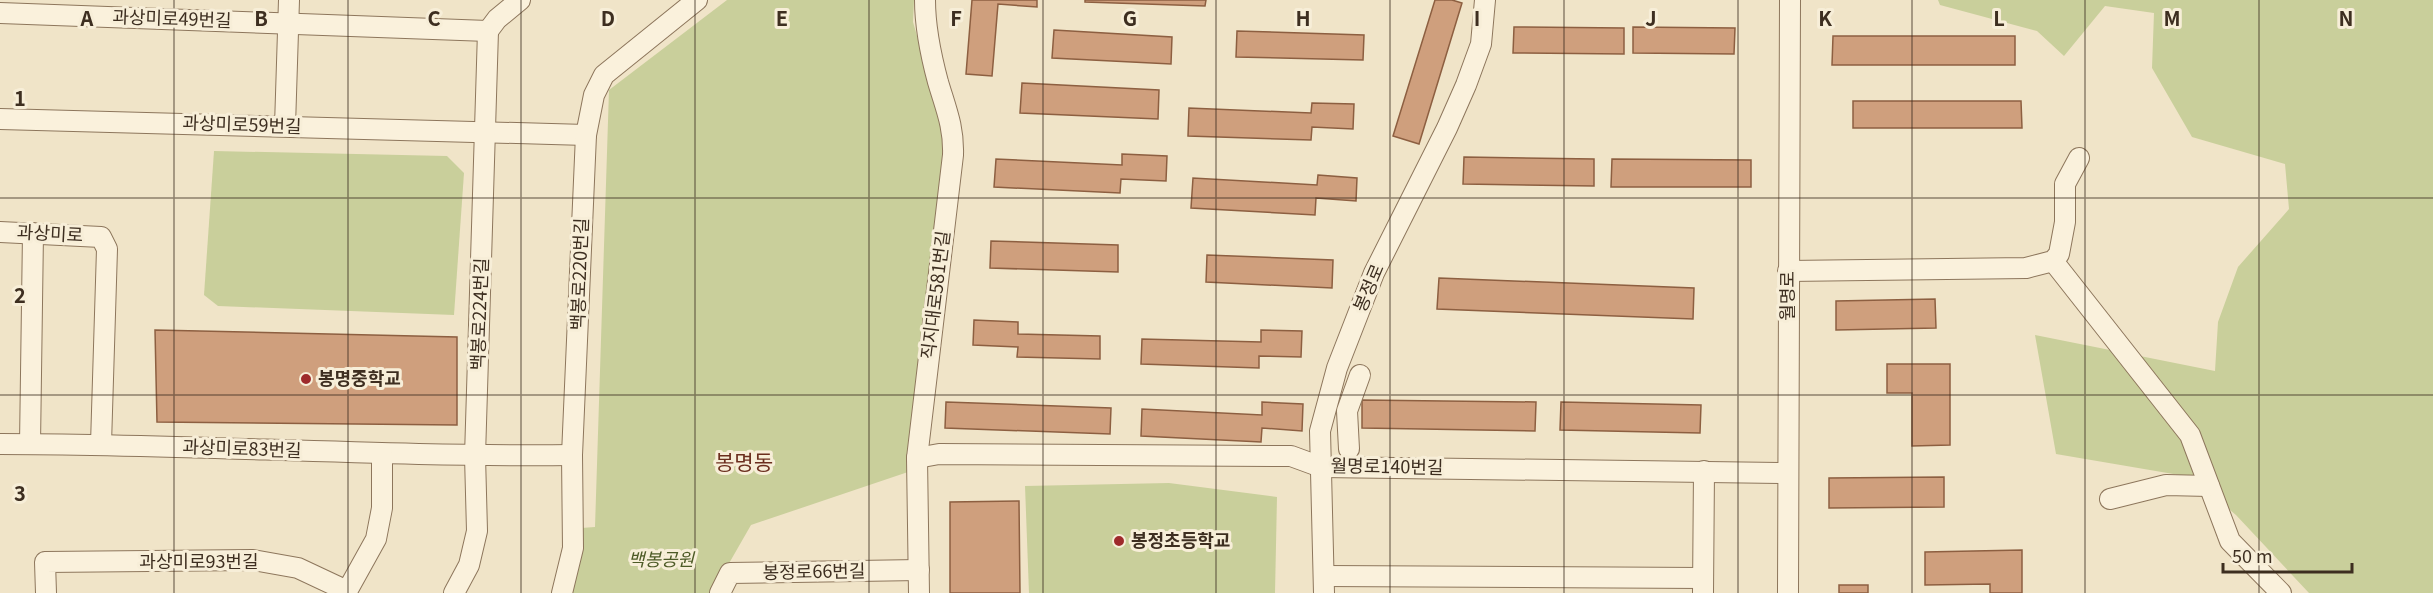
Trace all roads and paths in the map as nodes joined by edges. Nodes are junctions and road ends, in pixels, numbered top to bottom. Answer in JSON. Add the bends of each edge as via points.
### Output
{"nodes":[{"id":1,"x":289,"y":0,"type":"edge"},
{"id":2,"x":520,"y":0,"type":"edge"},
{"id":3,"x":697,"y":0,"type":"edge"},
{"id":4,"x":925,"y":0,"type":"edge"},
{"id":5,"x":1485,"y":0,"type":"edge"},
{"id":6,"x":1790,"y":0,"type":"edge"},
{"id":7,"x":0,"y":13,"type":"edge"},
{"id":8,"x":288,"y":24,"type":"junction"},
{"id":9,"x":488,"y":31,"type":"junction"},
{"id":10,"x":0,"y":118,"type":"edge"},
{"id":11,"x":285,"y":126,"type":"junction"},
{"id":12,"x":485,"y":132,"type":"junction"},
{"id":13,"x":586,"y":135,"type":"junction"},
{"id":14,"x":2079,"y":158,"type":"dead end"},
{"id":15,"x":0,"y":232,"type":"edge"},
{"id":16,"x":33,"y":233,"type":"junction"},
{"id":17,"x":2053,"y":261,"type":"junction"},
{"id":18,"x":1788,"y":271,"type":"junction"},
{"id":19,"x":1360,"y":375,"type":"dead end"},
{"id":20,"x":0,"y":444,"type":"edge"},
{"id":21,"x":30,"y":444,"type":"junction"},
{"id":22,"x":101,"y":444,"type":"junction"},
{"id":23,"x":1348,"y":449,"type":"dead end"},
{"id":24,"x":382,"y":454,"type":"junction"},
{"id":25,"x":572,"y":455,"type":"junction"},
{"id":26,"x":475,"y":456,"type":"junction"},
{"id":27,"x":917,"y":458,"type":"junction"},
{"id":28,"x":1321,"y":467,"type":"junction"},
{"id":29,"x":1704,"y":471,"type":"junction"},
{"id":30,"x":1787,"y":472,"type":"junction"},
{"id":31,"x":2210,"y":486,"type":"junction"},
{"id":32,"x":2110,"y":499,"type":"dead end"},
{"id":33,"x":919,"y":570,"type":"junction"},
{"id":34,"x":1324,"y":584,"type":"edge"},
{"id":35,"x":1428,"y":585,"type":"edge"},
{"id":36,"x":1518,"y":585,"type":"edge"},
{"id":37,"x":1605,"y":585,"type":"edge"},
{"id":38,"x":1703,"y":585,"type":"edge"},
{"id":39,"x":347,"y":592,"type":"edge"},
{"id":40,"x":46,"y":593,"type":"edge"},
{"id":41,"x":454,"y":593,"type":"edge"},
{"id":42,"x":562,"y":593,"type":"edge"},
{"id":43,"x":720,"y":593,"type":"edge"},
{"id":44,"x":919,"y":593,"type":"edge"},
{"id":45,"x":1788,"y":593,"type":"edge"},
{"id":46,"x":2281,"y":593,"type":"edge"}],
"edges":[{"from":1,"to":8,"type":"street"},
{"from":2,"to":9,"type":"street"},
{"from":3,"to":13,"type":"street","name":"백봉로220번길","via":[[604,75],[594,95]]},
{"from":4,"to":27,"type":"street","name":"직지대로581번길","via":[[937,79],[954,133]]},
{"from":5,"to":28,"type":"street","name":"봉정로","via":[[1482,44],[1466,85],[1374,273],[1337,368],[1320,431]]},
{"from":6,"to":18,"type":"street","name":"월명로"},
{"from":7,"to":8,"type":"street","name":"과상미로49번길"},
{"from":8,"to":9,"type":"street","name":"과상미로49번길"},
{"from":8,"to":11,"type":"street"},
{"from":9,"to":12,"type":"street","name":"백봉로224번길"},
{"from":10,"to":11,"type":"street","name":"과상미로59번길"},
{"from":11,"to":12,"type":"street","name":"과상미로59번길"},
{"from":12,"to":13,"type":"street","name":"과상미로59번길"},
{"from":12,"to":26,"type":"street","name":"백봉로224번길"},
{"from":13,"to":25,"type":"street","name":"백봉로220번길"},
{"from":14,"to":17,"type":"street","via":[[2065,184],[2065,222],[2059,254]]},
{"from":15,"to":16,"type":"street","name":"과상미로"},
{"from":16,"to":21,"type":"street"},
{"from":16,"to":22,"type":"street","name":"과상미로","via":[[101,237],[107,249]]},
{"from":17,"to":18,"type":"street","via":[[2026,268]]},
{"from":17,"to":31,"type":"street","via":[[2190,435]]},
{"from":18,"to":30,"type":"street","name":"월명로"},
{"from":19,"to":23,"type":"street","via":[[1347,411]]},
{"from":20,"to":21,"type":"street","name":"과상미로83번길"},
{"from":21,"to":22,"type":"street","name":"과상미로83번길"},
{"from":22,"to":24,"type":"street","name":"과상미로83번길"},
{"from":24,"to":26,"type":"street","name":"과상미로83번길"},
{"from":24,"to":39,"type":"street","via":[[382,508],[376,539]]},
{"from":25,"to":26,"type":"street","name":"과상미로83번길"},
{"from":25,"to":42,"type":"street","name":"백봉로220번길","via":[[573,548]]},
{"from":26,"to":41,"type":"street","name":"백봉로224번길","via":[[477,531],[469,565]]},
{"from":27,"to":28,"type":"street","name":"월명로140번길","via":[[939,454],[1291,456]]},
{"from":27,"to":33,"type":"street","name":"직지대로581번길"},
{"from":28,"to":29,"type":"street","name":"월명로140번길"},
{"from":28,"to":34,"type":"street","name":"봉정로"},
{"from":29,"to":30,"type":"street","name":"월명로140번길"},
{"from":29,"to":38,"type":"street"},
{"from":30,"to":45,"type":"street","name":"월명로"},
{"from":31,"to":32,"type":"street","via":[[2166,485]]},
{"from":31,"to":46,"type":"street","via":[[2230,541]]},
{"from":33,"to":43,"type":"street","name":"봉정로66번길","via":[[730,573]]},
{"from":33,"to":44,"type":"street","name":"직지대로581번길"},
{"from":34,"to":35,"type":"street"},
{"from":35,"to":36,"type":"street"},
{"from":36,"to":37,"type":"street"},
{"from":37,"to":38,"type":"street"},
{"from":39,"to":40,"type":"street","name":"과상미로93번길","via":[[298,568],[253,560],[45,562]]}]}
